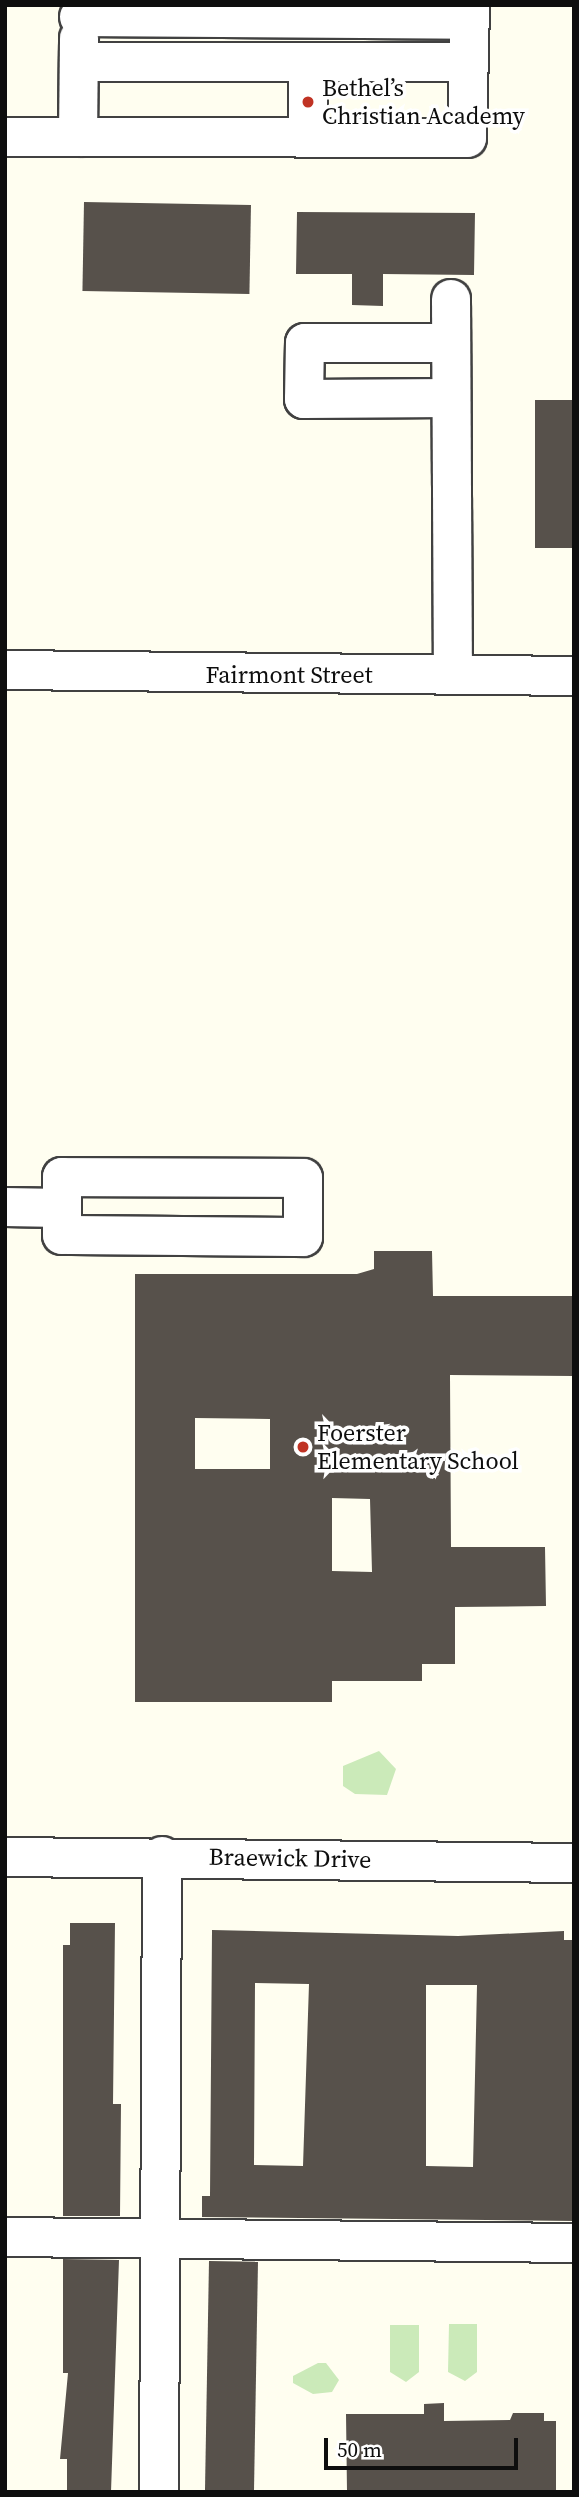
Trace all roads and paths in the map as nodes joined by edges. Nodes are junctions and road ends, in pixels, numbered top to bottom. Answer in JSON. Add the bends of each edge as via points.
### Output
{"nodes":[{"id":1,"x":79,"y":11,"type":"edge"},
{"id":2,"x":470,"y":13,"type":"edge"},
{"id":3,"x":79,"y":62,"type":"junction"},
{"id":4,"x":308,"y":62,"type":"junction"},
{"id":5,"x":469,"y":62,"type":"junction"},
{"id":6,"x":5,"y":137,"type":"edge"},
{"id":7,"x":78,"y":137,"type":"junction"},
{"id":8,"x":308,"y":138,"type":"junction"},
{"id":9,"x":451,"y":299,"type":"dead end"},
{"id":10,"x":451,"y":343,"type":"junction"},
{"id":11,"x":451,"y":398,"type":"junction"},
{"id":12,"x":5,"y":670,"type":"edge"},
{"id":13,"x":453,"y":676,"type":"junction"},
{"id":14,"x":574,"y":676,"type":"edge"},
{"id":15,"x":5,"y":1207,"type":"edge"},
{"id":16,"x":61,"y":1208,"type":"junction"},
{"id":17,"x":162,"y":1856,"type":"junction"},
{"id":18,"x":5,"y":1857,"type":"edge"},
{"id":19,"x":574,"y":1863,"type":"edge"},
{"id":20,"x":5,"y":2236,"type":"edge"},
{"id":21,"x":160,"y":2238,"type":"junction"},
{"id":22,"x":574,"y":2244,"type":"edge"},
{"id":23,"x":159,"y":2492,"type":"edge"}],
"edges":[{"from":1,"to":2,"type":"street"},
{"from":1,"to":3,"type":"street"},
{"from":2,"to":5,"type":"street"},
{"from":3,"to":4,"type":"street"},
{"from":3,"to":7,"type":"street"},
{"from":4,"to":5,"type":"street"},
{"from":4,"to":8,"type":"street"},
{"from":5,"to":8,"type":"street","via":[[467,138]]},
{"from":6,"to":7,"type":"street"},
{"from":7,"to":8,"type":"street"},
{"from":9,"to":10,"type":"street"},
{"from":10,"to":11,"type":"street"},
{"from":10,"to":11,"type":"street","via":[[304,343],[304,399]]},
{"from":11,"to":13,"type":"street"},
{"from":12,"to":13,"type":"street","name":"Fairmont Street"},
{"from":13,"to":14,"type":"street","name":"Fairmont Street"},
{"from":15,"to":16,"type":"street"},
{"from":16,"to":16,"type":"street","via":[[62,1235],[303,1237],[303,1178],[62,1177]]},
{"from":17,"to":18,"type":"street","name":"Braewick Drive"},
{"from":17,"to":19,"type":"street","name":"Braewick Drive"},
{"from":17,"to":21,"type":"street"},
{"from":20,"to":21,"type":"street"},
{"from":21,"to":22,"type":"street"},
{"from":21,"to":23,"type":"street"}]}
